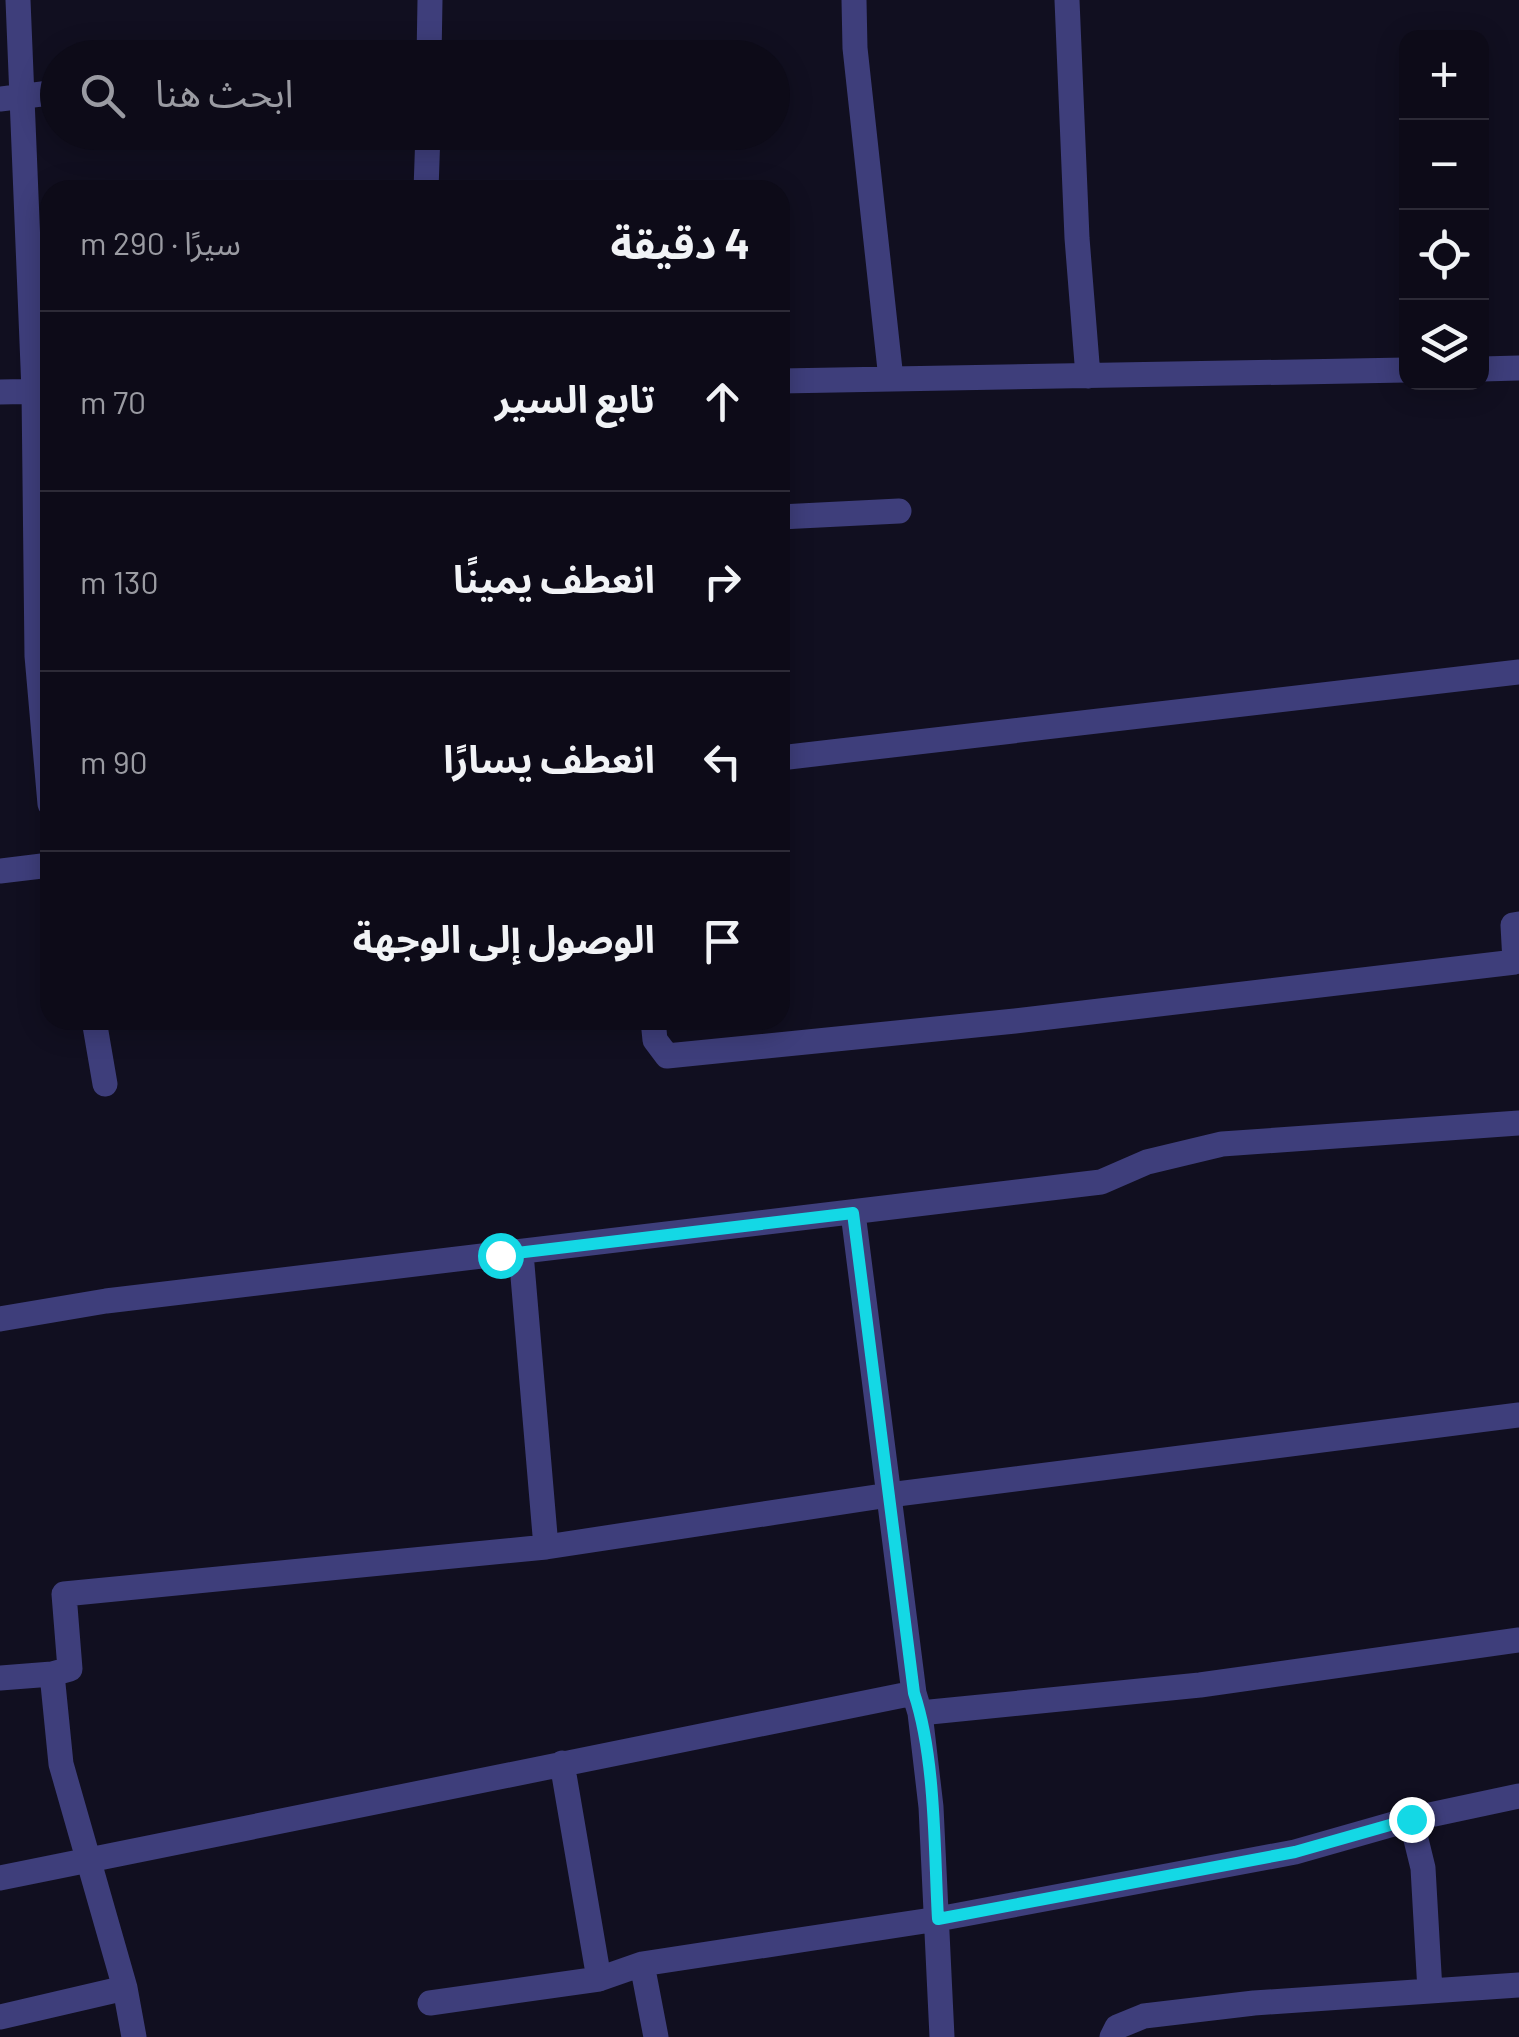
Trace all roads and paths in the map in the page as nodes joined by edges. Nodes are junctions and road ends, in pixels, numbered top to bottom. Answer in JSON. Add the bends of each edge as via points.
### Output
{"nodes":[{"id":1,"x":18,"y":0,"type":"edge"},
{"id":2,"x":430,"y":0,"type":"edge"},
{"id":3,"x":854,"y":0,"type":"edge"},
{"id":4,"x":1067,"y":0,"type":"edge"},
{"id":5,"x":429,"y":40,"type":"edge"},
{"id":6,"x":40,"y":94,"type":"edge"},
{"id":7,"x":11,"y":97,"type":"edge"},
{"id":8,"x":427,"y":150,"type":"edge"},
{"id":9,"x":426,"y":180,"type":"edge"},
{"id":10,"x":1519,"y":368,"type":"edge"},
{"id":11,"x":1489,"y":369,"type":"edge"},
{"id":12,"x":1399,"y":370,"type":"edge"},
{"id":13,"x":40,"y":372,"type":"edge"},
{"id":14,"x":1088,"y":376,"type":"junction"},
{"id":15,"x":891,"y":379,"type":"junction"},
{"id":16,"x":790,"y":381,"type":"edge"},
{"id":17,"x":40,"y":391,"type":"edge"},
{"id":18,"x":0,"y":392,"type":"edge"},
{"id":19,"x":40,"y":497,"type":"edge"},
{"id":20,"x":899,"y":510,"type":"dead end"},
{"id":21,"x":790,"y":517,"type":"edge"},
{"id":22,"x":1519,"y":672,"type":"edge"},
{"id":23,"x":40,"y":690,"type":"edge"},
{"id":24,"x":790,"y":757,"type":"edge"},
{"id":25,"x":40,"y":866,"type":"edge"},
{"id":26,"x":0,"y":872,"type":"edge"},
{"id":27,"x":1519,"y":924,"type":"edge"},
{"id":28,"x":96,"y":1030,"type":"edge"},
{"id":29,"x":654,"y":1030,"type":"edge"},
{"id":30,"x":105,"y":1084,"type":"dead end"},
{"id":31,"x":1519,"y":1124,"type":"edge"},
{"id":32,"x":853,"y":1213,"type":"junction"},
{"id":33,"x":520,"y":1253,"type":"junction"},
{"id":34,"x":0,"y":1320,"type":"edge"},
{"id":35,"x":1519,"y":1415,"type":"edge"},
{"id":36,"x":889,"y":1495,"type":"junction"},
{"id":37,"x":546,"y":1547,"type":"junction"},
{"id":38,"x":1519,"y":1640,"type":"edge"},
{"id":39,"x":52,"y":1674,"type":"junction"},
{"id":40,"x":0,"y":1678,"type":"edge"},
{"id":41,"x":917,"y":1703,"type":"junction"},
{"id":42,"x":562,"y":1763,"type":"junction"},
{"id":43,"x":1519,"y":1796,"type":"edge"},
{"id":44,"x":1411,"y":1819,"type":"junction"},
{"id":45,"x":88,"y":1860,"type":"junction"},
{"id":46,"x":0,"y":1878,"type":"edge"},
{"id":47,"x":938,"y":1919,"type":"junction"},
{"id":48,"x":642,"y":1964,"type":"junction"},
{"id":49,"x":598,"y":1978,"type":"junction"},
{"id":50,"x":1519,"y":1985,"type":"edge"},
{"id":51,"x":126,"y":1988,"type":"junction"},
{"id":52,"x":1430,"y":1992,"type":"junction"},
{"id":53,"x":430,"y":2003,"type":"dead end"},
{"id":54,"x":0,"y":2018,"type":"edge"},
{"id":55,"x":134,"y":2037,"type":"edge"},
{"id":56,"x":656,"y":2037,"type":"edge"},
{"id":57,"x":942,"y":2037,"type":"edge"},
{"id":58,"x":1112,"y":2037,"type":"edge"}],
"edges":[{"from":1,"to":7,"type":"street"},
{"from":2,"to":5,"type":"street"},
{"from":3,"to":15,"type":"street"},
{"from":4,"to":14,"type":"street"},
{"from":6,"to":7,"type":"street"},
{"from":7,"to":13,"type":"street"},
{"from":8,"to":9,"type":"street"},
{"from":10,"to":11,"type":"street"},
{"from":12,"to":14,"type":"street"},
{"from":14,"to":15,"type":"street"},
{"from":15,"to":16,"type":"street"},
{"from":17,"to":18,"type":"street"},
{"from":19,"to":23,"type":"street"},
{"from":20,"to":21,"type":"street"},
{"from":22,"to":24,"type":"street"},
{"from":25,"to":26,"type":"street"},
{"from":27,"to":29,"type":"street","via":[[1513,925],[1514,962],[667,1056]]},
{"from":28,"to":30,"type":"street"},
{"from":31,"to":32,"type":"street","via":[[1222,1144],[1147,1162],[1101,1182]]},
{"from":32,"to":33,"type":"street"},
{"from":32,"to":36,"type":"street"},
{"from":33,"to":34,"type":"street","via":[[106,1301]]},
{"from":33,"to":37,"type":"street"},
{"from":35,"to":36,"type":"street"},
{"from":36,"to":37,"type":"street"},
{"from":36,"to":41,"type":"street"},
{"from":37,"to":39,"type":"street","via":[[64,1594],[70,1669]]},
{"from":38,"to":41,"type":"street","via":[[1200,1684]]},
{"from":39,"to":40,"type":"street"},
{"from":39,"to":45,"type":"street","via":[[61,1764]]},
{"from":41,"to":42,"type":"street"},
{"from":41,"to":47,"type":"street"},
{"from":42,"to":45,"type":"street"},
{"from":42,"to":49,"type":"street"},
{"from":43,"to":44,"type":"street"},
{"from":44,"to":47,"type":"street","via":[[1295,1852]]},
{"from":44,"to":52,"type":"street","via":[[1423,1868]]},
{"from":45,"to":46,"type":"street"},
{"from":45,"to":51,"type":"street"},
{"from":47,"to":48,"type":"street"},
{"from":47,"to":57,"type":"street"},
{"from":48,"to":49,"type":"street"},
{"from":48,"to":56,"type":"street"},
{"from":49,"to":53,"type":"street"},
{"from":50,"to":52,"type":"street"},
{"from":51,"to":54,"type":"street"},
{"from":51,"to":55,"type":"street"},
{"from":52,"to":58,"type":"street","via":[[1144,2016],[1117,2027]]}]}
